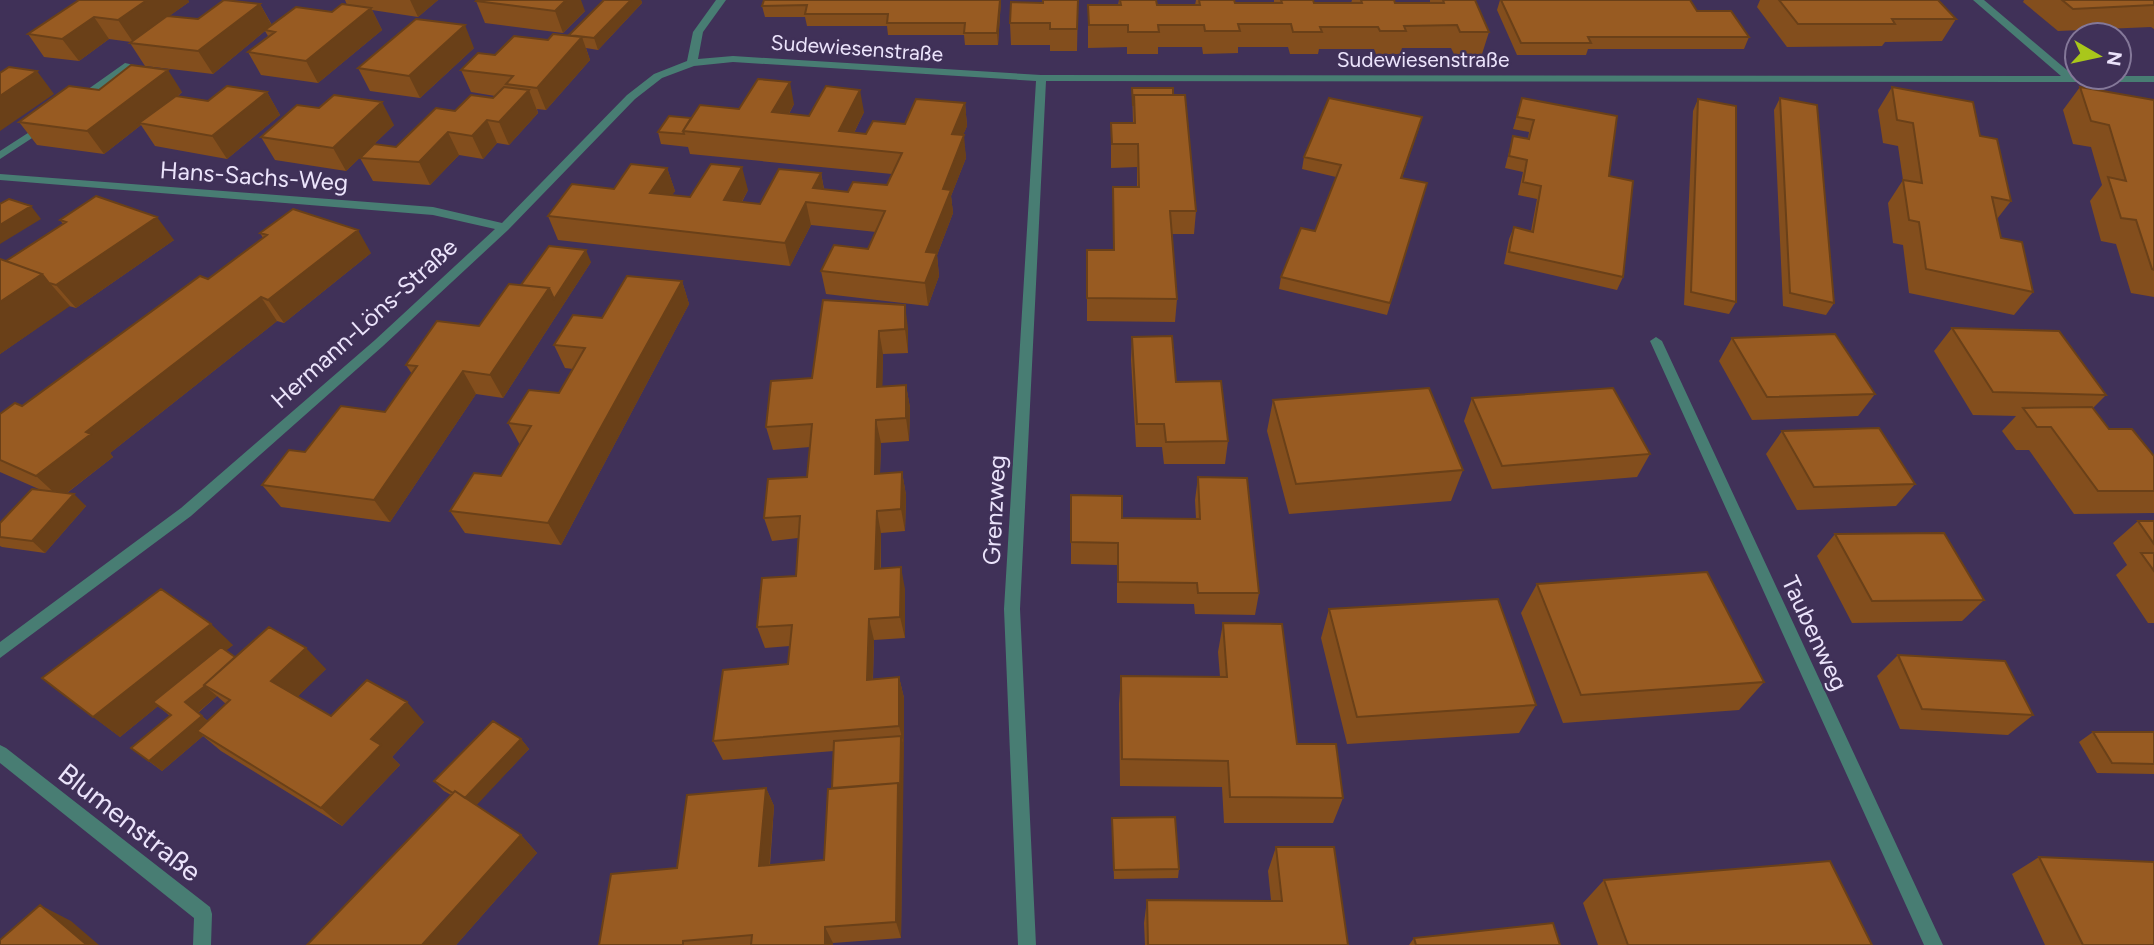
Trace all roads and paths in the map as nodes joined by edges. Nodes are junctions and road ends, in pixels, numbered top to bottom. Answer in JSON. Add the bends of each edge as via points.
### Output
{"nodes":[{"id":1,"x":722,"y":0,"type":"edge"},
{"id":2,"x":1978,"y":0,"type":"edge"},
{"id":3,"x":692,"y":63,"type":"junction"},
{"id":4,"x":129,"y":65,"type":"edge"},
{"id":5,"x":2063,"y":72,"type":"edge"},
{"id":6,"x":1041,"y":78,"type":"junction"},
{"id":7,"x":2063,"y":78,"type":"edge"},
{"id":8,"x":2133,"y":79,"type":"edge"},
{"id":9,"x":2154,"y":79,"type":"edge"},
{"id":10,"x":76,"y":103,"type":"edge"},
{"id":11,"x":55,"y":118,"type":"edge"},
{"id":12,"x":0,"y":156,"type":"edge"},
{"id":13,"x":0,"y":177,"type":"edge"},
{"id":14,"x":504,"y":227,"type":"junction"},
{"id":15,"x":1656,"y":341,"type":"dead end"},
{"id":16,"x":0,"y":651,"type":"edge"},
{"id":17,"x":0,"y":753,"type":"edge"},
{"id":18,"x":202,"y":945,"type":"edge"},
{"id":19,"x":1027,"y":945,"type":"edge"},
{"id":20,"x":1934,"y":945,"type":"edge"}],
"edges":[{"from":1,"to":3,"type":"street","via":[[698,33]]},
{"from":2,"to":5,"type":"street"},
{"from":3,"to":6,"type":"street","name":"Sudewiesenstraße","via":[[733,59]]},
{"from":3,"to":14,"type":"street","name":"Hermann-Löns-Straße","via":[[659,76],[631,97]]},
{"from":4,"to":10,"type":"street"},
{"from":6,"to":7,"type":"street","name":"Sudewiesenstraße"},
{"from":6,"to":19,"type":"street","name":"Grenzweg","via":[[1012,610]]},
{"from":8,"to":9,"type":"street","name":"Sudewiesenstraße"},
{"from":11,"to":12,"type":"street"},
{"from":13,"to":14,"type":"street","name":"Hans-Sachs-Weg","via":[[433,211]]},
{"from":14,"to":16,"type":"street","name":"Hermann-Löns-Straße","via":[[186,512]]},
{"from":15,"to":20,"type":"street","name":"Taubenweg"},
{"from":17,"to":18,"type":"street","name":"Blumenstraße","via":[[204,914]]}]}
